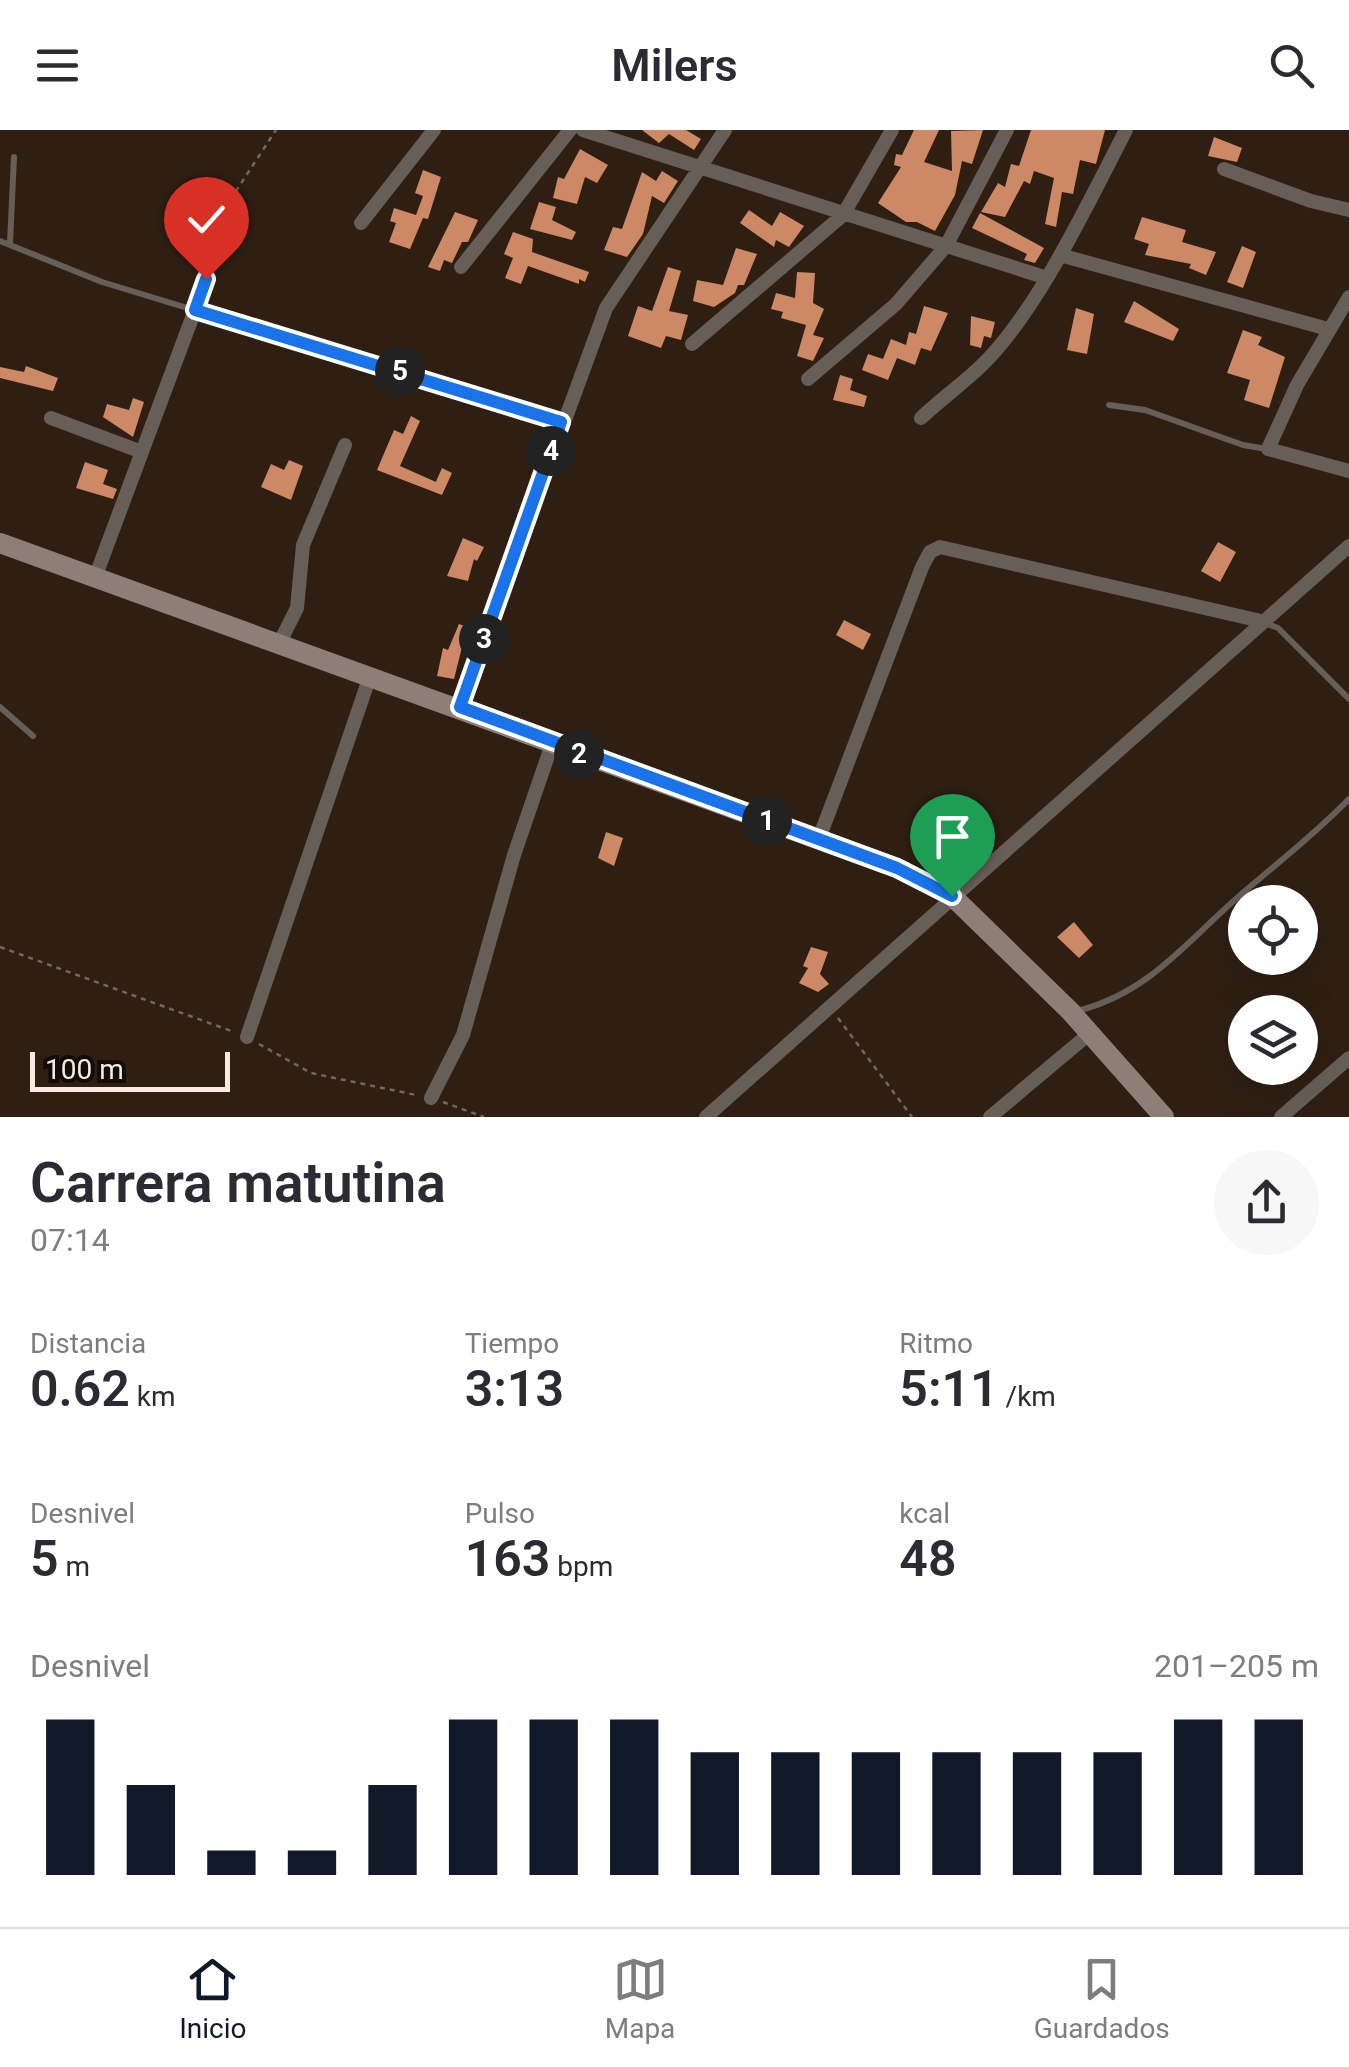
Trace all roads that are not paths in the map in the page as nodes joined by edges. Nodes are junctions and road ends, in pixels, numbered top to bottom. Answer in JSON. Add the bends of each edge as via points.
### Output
{"nodes":[{"id":1,"x":434,"y":130,"type":"edge"},
{"id":2,"x":570,"y":130,"type":"edge"},
{"id":3,"x":584,"y":130,"type":"edge"},
{"id":4,"x":725,"y":130,"type":"edge"},
{"id":5,"x":892,"y":130,"type":"edge"},
{"id":6,"x":1007,"y":130,"type":"edge"},
{"id":7,"x":1126,"y":130,"type":"edge"},
{"id":8,"x":14,"y":157,"type":"dead end"},
{"id":9,"x":703,"y":167,"type":"junction"},
{"id":10,"x":1224,"y":169,"type":"dead end"},
{"id":11,"x":1349,"y":210,"type":"edge"},
{"id":12,"x":843,"y":215,"type":"junction"},
{"id":13,"x":361,"y":223,"type":"dead end"},
{"id":14,"x":0,"y":241,"type":"edge"},
{"id":15,"x":10,"y":243,"type":"junction"},
{"id":16,"x":946,"y":246,"type":"junction"},
{"id":17,"x":1060,"y":256,"type":"junction"},
{"id":18,"x":460,"y":267,"type":"dead end"},
{"id":19,"x":1044,"y":277,"type":"junction"},
{"id":20,"x":1349,"y":297,"type":"edge"},
{"id":21,"x":195,"y":310,"type":"junction"},
{"id":22,"x":1328,"y":329,"type":"junction"},
{"id":23,"x":692,"y":344,"type":"dead end"},
{"id":24,"x":808,"y":379,"type":"dead end"},
{"id":25,"x":1109,"y":404,"type":"dead end"},
{"id":26,"x":51,"y":418,"type":"dead end"},
{"id":27,"x":921,"y":418,"type":"dead end"},
{"id":28,"x":561,"y":422,"type":"junction"},
{"id":29,"x":345,"y":446,"type":"dead end"},
{"id":30,"x":1268,"y":449,"type":"junction"},
{"id":31,"x":142,"y":452,"type":"junction"},
{"id":32,"x":1349,"y":471,"type":"edge"},
{"id":33,"x":0,"y":543,"type":"edge"},
{"id":34,"x":1349,"y":546,"type":"edge"},
{"id":35,"x":96,"y":575,"type":"junction"},
{"id":36,"x":1261,"y":622,"type":"junction"},
{"id":37,"x":280,"y":642,"type":"junction"},
{"id":38,"x":370,"y":676,"type":"junction"},
{"id":39,"x":1349,"y":698,"type":"edge"},
{"id":40,"x":0,"y":707,"type":"edge"},
{"id":41,"x":460,"y":707,"type":"junction"},
{"id":42,"x":33,"y":736,"type":"dead end"},
{"id":43,"x":552,"y":744,"type":"junction"},
{"id":44,"x":1349,"y":799,"type":"edge"},
{"id":45,"x":818,"y":840,"type":"junction"},
{"id":46,"x":952,"y":896,"type":"junction"},
{"id":47,"x":1070,"y":1012,"type":"junction"},
{"id":48,"x":1089,"y":1034,"type":"junction"},
{"id":49,"x":247,"y":1037,"type":"dead end"},
{"id":50,"x":1349,"y":1058,"type":"edge"},
{"id":51,"x":431,"y":1098,"type":"dead end"},
{"id":52,"x":706,"y":1117,"type":"edge"},
{"id":53,"x":990,"y":1117,"type":"edge"},
{"id":54,"x":1164,"y":1117,"type":"edge"},
{"id":55,"x":1281,"y":1117,"type":"edge"}],
"edges":[{"from":1,"to":13,"type":"street"},
{"from":2,"to":18,"type":"street"},
{"from":3,"to":9,"type":"street"},
{"from":4,"to":9,"type":"street"},
{"from":5,"to":12,"type":"street"},
{"from":6,"to":16,"type":"street"},
{"from":7,"to":17,"type":"street"},
{"from":8,"to":15,"type":"lane"},
{"from":9,"to":12,"type":"street"},
{"from":9,"to":28,"type":"street","via":[[606,308]]},
{"from":10,"to":11,"type":"street"},
{"from":12,"to":16,"type":"street"},
{"from":12,"to":23,"type":"street"},
{"from":14,"to":15,"type":"lane"},
{"from":15,"to":21,"type":"lane","via":[[102,282]]},
{"from":16,"to":19,"type":"street"},
{"from":16,"to":24,"type":"street","via":[[896,304]]},
{"from":17,"to":19,"type":"street"},
{"from":17,"to":22,"type":"street"},
{"from":19,"to":27,"type":"street","via":[[980,367]]},
{"from":20,"to":22,"type":"street"},
{"from":21,"to":28,"type":"lane"},
{"from":21,"to":31,"type":"street"},
{"from":22,"to":30,"type":"street"},
{"from":25,"to":30,"type":"lane"},
{"from":26,"to":31,"type":"street"},
{"from":28,"to":41,"type":"street"},
{"from":29,"to":37,"type":"street","via":[[302,545],[297,608]]},
{"from":30,"to":32,"type":"street"},
{"from":31,"to":35,"type":"street"},
{"from":33,"to":35,"type":"street"},
{"from":34,"to":36,"type":"street"},
{"from":35,"to":37,"type":"street"},
{"from":36,"to":39,"type":"lane","via":[[1278,628]]},
{"from":36,"to":45,"type":"street","via":[[940,547],[922,566]]},
{"from":36,"to":46,"type":"street"},
{"from":37,"to":38,"type":"street"},
{"from":38,"to":41,"type":"street"},
{"from":38,"to":49,"type":"street"},
{"from":40,"to":42,"type":"lane"},
{"from":41,"to":43,"type":"street"},
{"from":43,"to":45,"type":"street"},
{"from":43,"to":51,"type":"street","via":[[462,1035]]},
{"from":44,"to":47,"type":"lane","via":[[1299,850],[1129,994]]},
{"from":45,"to":46,"type":"street"},
{"from":46,"to":47,"type":"street"},
{"from":46,"to":52,"type":"street"},
{"from":47,"to":48,"type":"street"},
{"from":48,"to":53,"type":"street"},
{"from":48,"to":54,"type":"street"},
{"from":50,"to":55,"type":"street"}]}
